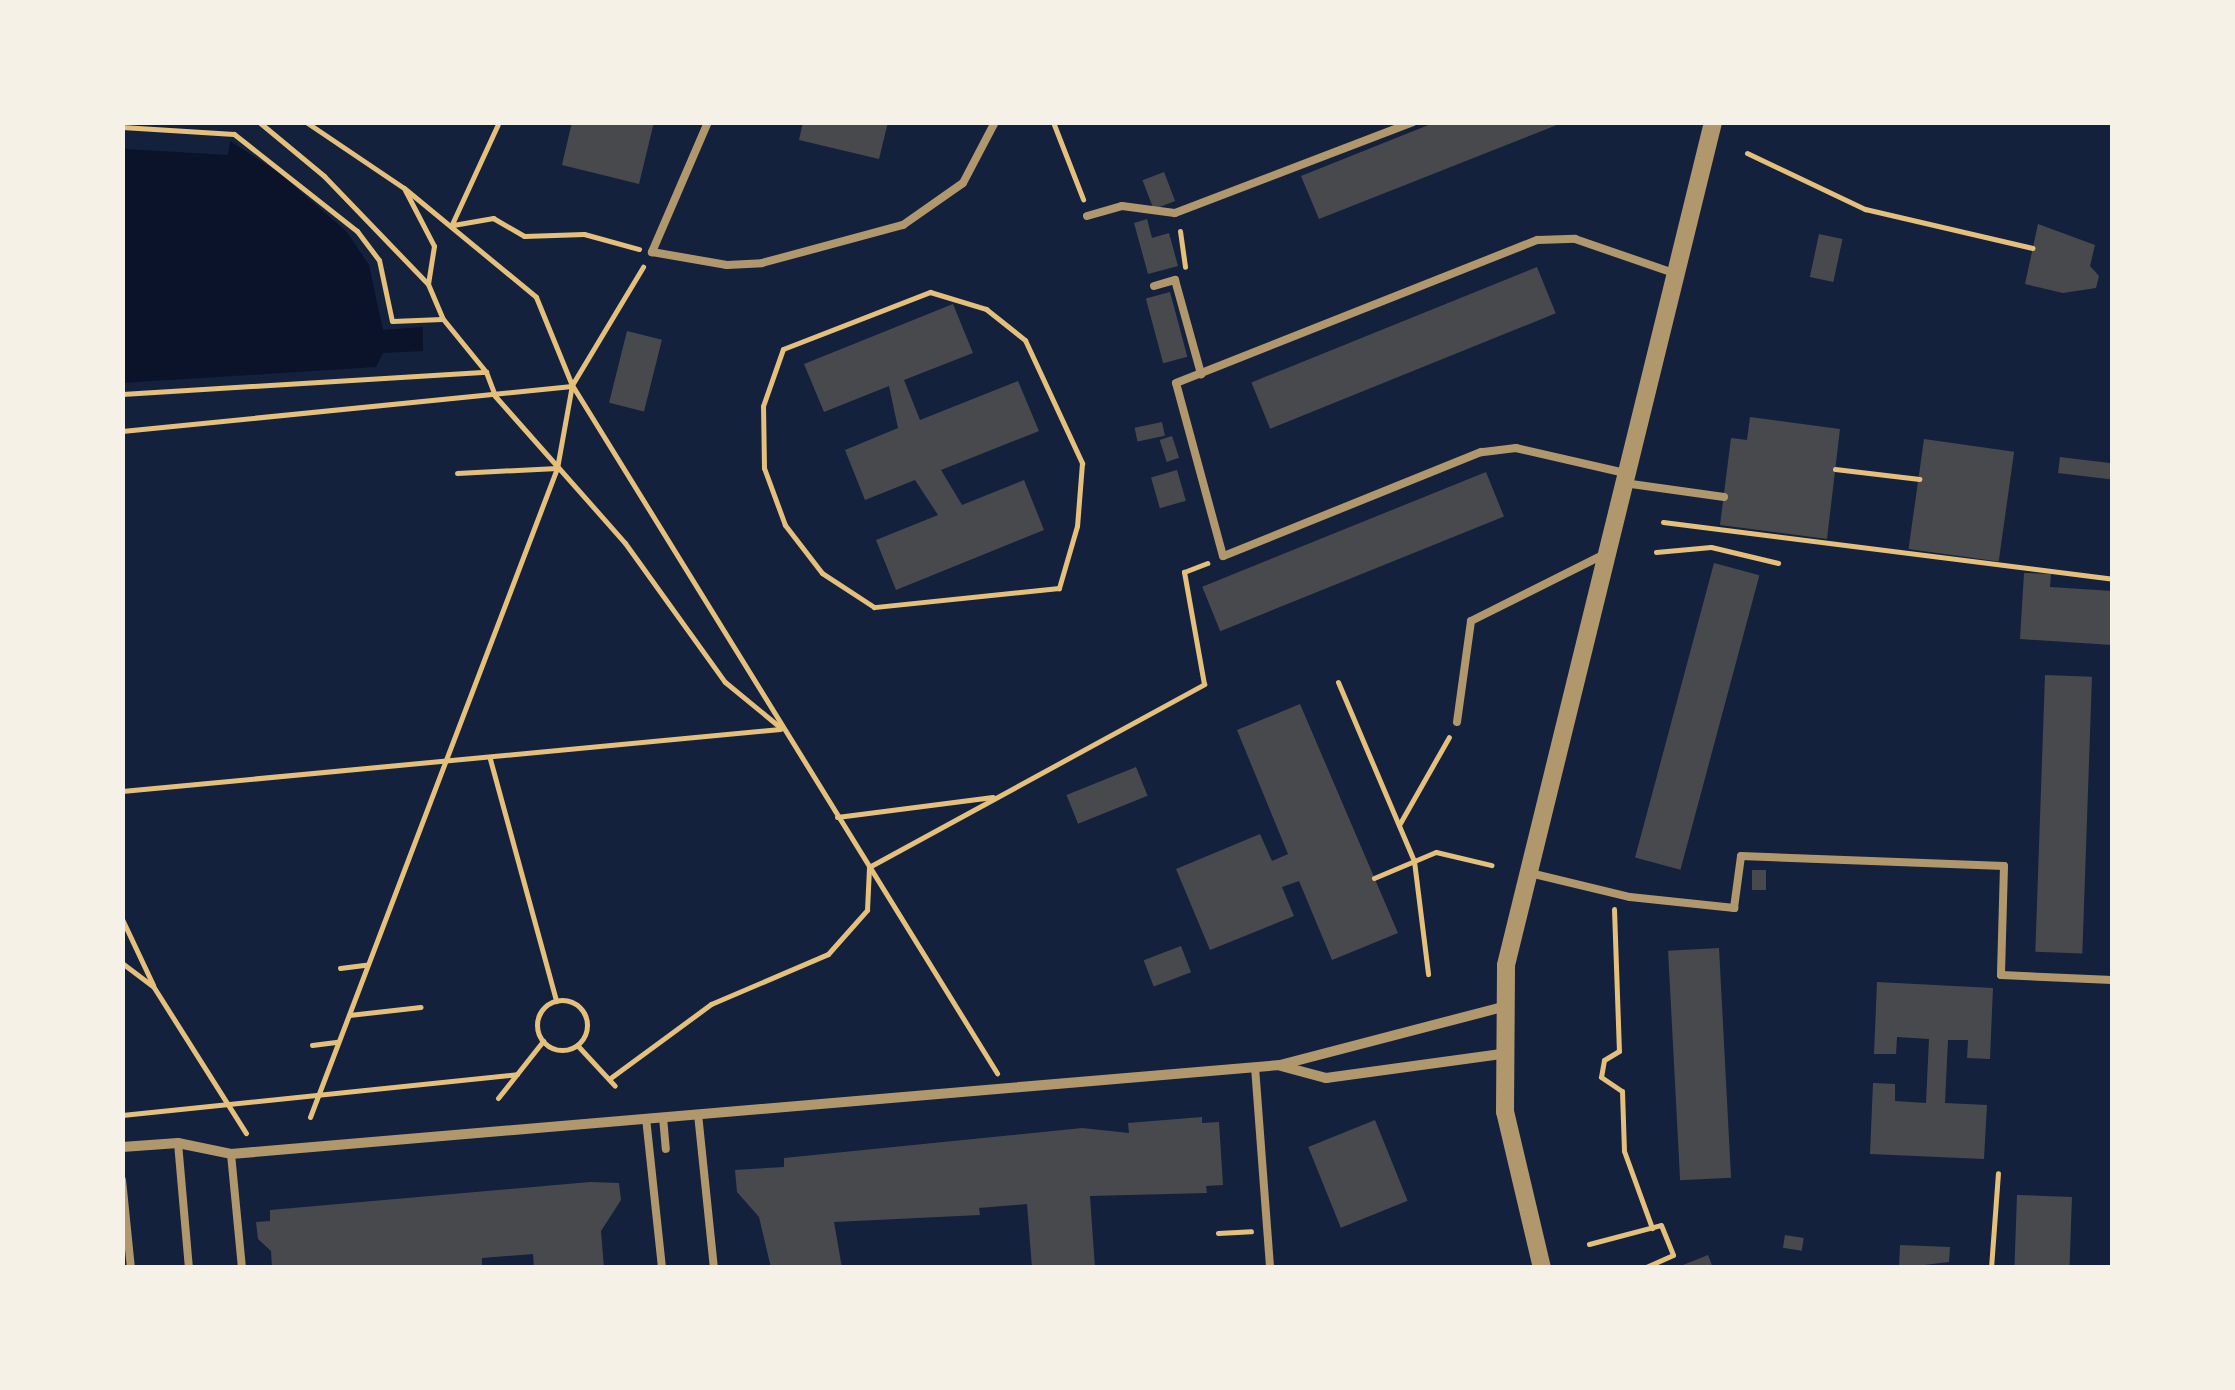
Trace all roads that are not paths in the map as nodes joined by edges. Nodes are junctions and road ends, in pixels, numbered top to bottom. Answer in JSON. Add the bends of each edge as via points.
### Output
{"nodes":[{"id":1,"x":995,"y":122,"type":"edge"},
{"id":2,"x":1412,"y":122,"type":"edge"},
{"id":3,"x":1713,"y":122,"type":"edge"},
{"id":4,"x":706,"y":123,"type":"edge"},
{"id":5,"x":1088,"y":216,"type":"road end"},
{"id":6,"x":1674,"y":273,"type":"junction"},
{"id":7,"x":1154,"y":286,"type":"dead end"},
{"id":8,"x":1201,"y":374,"type":"junction"},
{"id":9,"x":1624,"y":478,"type":"junction"},
{"id":10,"x":1724,"y":497,"type":"dead end"},
{"id":11,"x":1606,"y":554,"type":"junction"},
{"id":12,"x":1457,"y":722,"type":"road end"},
{"id":13,"x":1525,"y":872,"type":"junction"},
{"id":14,"x":2112,"y":980,"type":"edge"},
{"id":15,"x":1502,"y":1007,"type":"junction"},
{"id":16,"x":1501,"y":1054,"type":"junction"},
{"id":17,"x":1280,"y":1066,"type":"junction"},
{"id":18,"x":1255,"y":1068,"type":"junction"},
{"id":19,"x":698,"y":1114,"type":"junction"},
{"id":20,"x":663,"y":1117,"type":"junction"},
{"id":21,"x":646,"y":1118,"type":"junction"},
{"id":22,"x":178,"y":1143,"type":"junction"},
{"id":23,"x":122,"y":1147,"type":"edge"},
{"id":24,"x":666,"y":1149,"type":"dead end"},
{"id":25,"x":232,"y":1154,"type":"junction"},
{"id":26,"x":122,"y":1180,"type":"edge"},
{"id":27,"x":123,"y":1192,"type":"edge"},
{"id":28,"x":130,"y":1268,"type":"edge"},
{"id":29,"x":189,"y":1268,"type":"edge"},
{"id":30,"x":242,"y":1268,"type":"edge"},
{"id":31,"x":662,"y":1268,"type":"edge"},
{"id":32,"x":714,"y":1268,"type":"edge"},
{"id":33,"x":1270,"y":1268,"type":"edge"},
{"id":34,"x":1542,"y":1268,"type":"edge"}],
"edges":[{"from":1,"to":4,"type":"lane","via":[[963,183],[903,225],[762,263],[727,265],[652,252]]},
{"from":2,"to":5,"type":"lane","via":[[1175,213],[1122,206]]},
{"from":3,"to":6,"type":"street"},
{"from":6,"to":8,"type":"lane","via":[[1575,240],[1538,240]]},
{"from":6,"to":9,"type":"street"},
{"from":7,"to":8,"type":"lane","via":[[1176,280]]},
{"from":8,"to":9,"type":"lane","via":[[1176,383],[1223,556],[1482,452],[1516,448]]},
{"from":9,"to":10,"type":"lane"},
{"from":9,"to":11,"type":"street"},
{"from":11,"to":12,"type":"lane","via":[[1471,621]]},
{"from":11,"to":13,"type":"street"},
{"from":13,"to":14,"type":"lane","via":[[1613,893],[1734,908],[1741,856],[2004,866],[2001,975]]},
{"from":13,"to":15,"type":"street"},
{"from":15,"to":16,"type":"street"},
{"from":15,"to":17,"type":"street"},
{"from":16,"to":17,"type":"street","via":[[1326,1078]]},
{"from":16,"to":34,"type":"street","via":[[1518,1183]]},
{"from":17,"to":18,"type":"street"},
{"from":18,"to":19,"type":"street"},
{"from":18,"to":33,"type":"lane"},
{"from":19,"to":20,"type":"street"},
{"from":19,"to":32,"type":"lane"},
{"from":20,"to":21,"type":"street"},
{"from":20,"to":24,"type":"lane"},
{"from":21,"to":25,"type":"street"},
{"from":21,"to":31,"type":"lane"},
{"from":22,"to":23,"type":"street"},
{"from":22,"to":25,"type":"street"},
{"from":22,"to":29,"type":"lane"},
{"from":25,"to":30,"type":"lane"},
{"from":26,"to":27,"type":"lane"},
{"from":27,"to":28,"type":"lane"}]}
